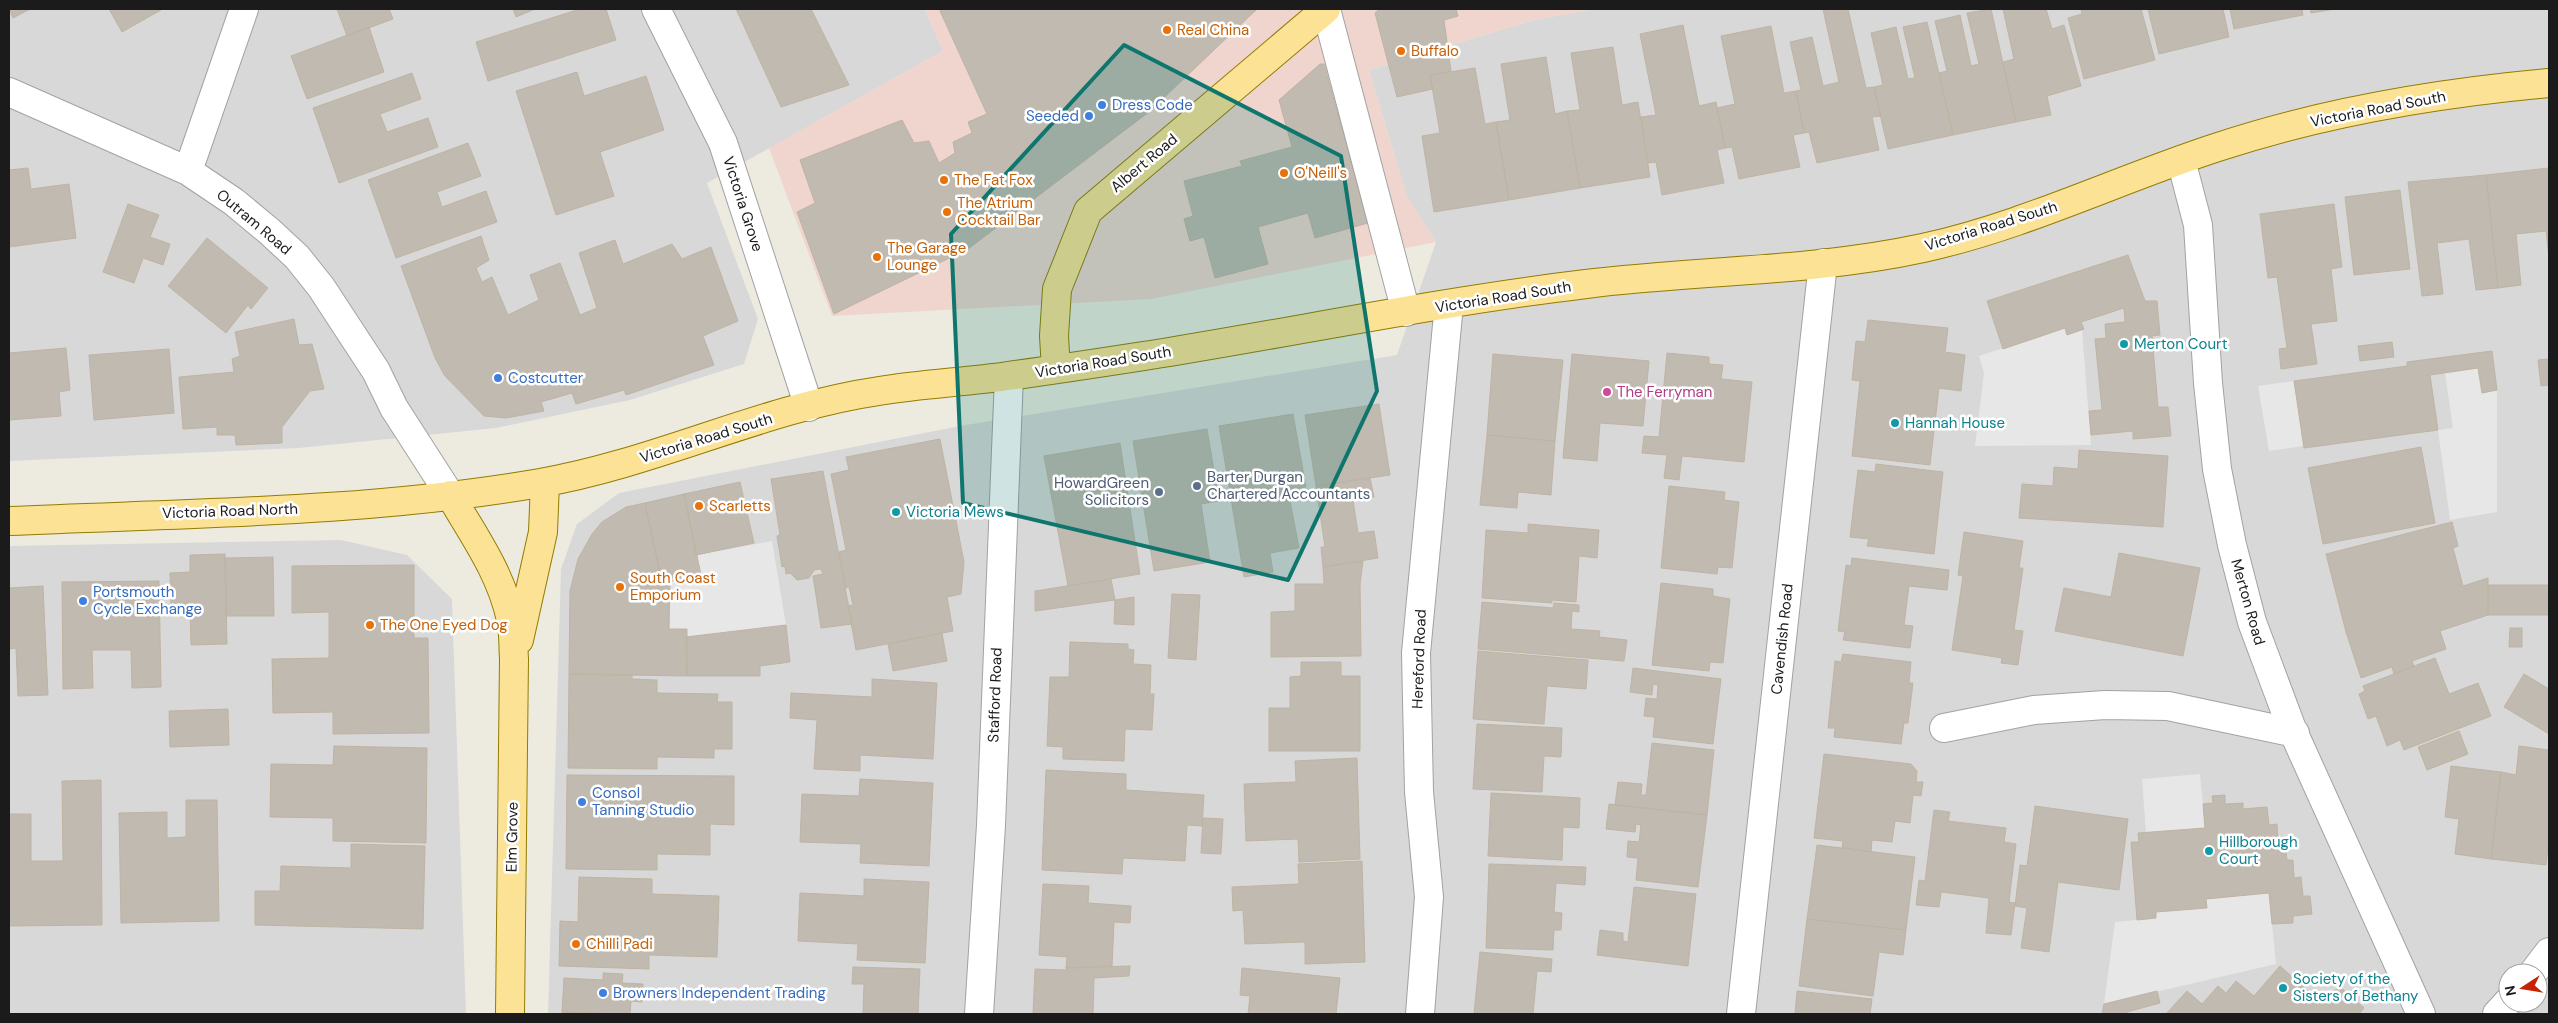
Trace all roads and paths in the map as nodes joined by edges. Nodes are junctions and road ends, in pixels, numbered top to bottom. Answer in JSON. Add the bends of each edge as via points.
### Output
{"nodes":[{"id":1,"x":244,"y":9,"type":"edge"},
{"id":2,"x":656,"y":9,"type":"edge"},
{"id":3,"x":1326,"y":9,"type":"edge"},
{"id":4,"x":2549,"y":83,"type":"edge"},
{"id":5,"x":9,"y":92,"type":"edge"},
{"id":6,"x":2181,"y":160,"type":"junction"},
{"id":7,"x":188,"y":172,"type":"junction"},
{"id":8,"x":1823,"y":263,"type":"junction"},
{"id":9,"x":1449,"y":304,"type":"junction"},
{"id":10,"x":1406,"y":312,"type":"junction"},
{"id":11,"x":1056,"y":369,"type":"junction"},
{"id":12,"x":1009,"y":376,"type":"junction"},
{"id":13,"x":809,"y":407,"type":"junction"},
{"id":14,"x":545,"y":482,"type":"junction"},
{"id":15,"x":450,"y":495,"type":"junction"},
{"id":16,"x":9,"y":521,"type":"edge"},
{"id":17,"x":514,"y":659,"type":"junction"},
{"id":18,"x":1944,"y":728,"type":"dead end"},
{"id":19,"x":2294,"y":733,"type":"junction"},
{"id":20,"x":2549,"y":952,"type":"edge"},
{"id":21,"x":2540,"y":963,"type":"edge"},
{"id":22,"x":510,"y":1014,"type":"edge"},
{"id":23,"x":979,"y":1014,"type":"edge"},
{"id":24,"x":1420,"y":1014,"type":"edge"},
{"id":25,"x":1742,"y":1014,"type":"edge"},
{"id":26,"x":2422,"y":1014,"type":"edge"}],
"edges":[{"from":1,"to":7,"type":"street"},
{"from":2,"to":13,"type":"street","name":"Victoria Grove","via":[[723,143]]},
{"from":3,"to":10,"type":"street","name":"Albert Road"},
{"from":3,"to":11,"type":"main road","name":"Albert Road","via":[[1088,211],[1057,289]]},
{"from":4,"to":6,"type":"main road","name":"Victoria Road South","via":[[2462,92],[2356,111],[2269,132]]},
{"from":5,"to":7,"type":"street","name":"Outram Road"},
{"from":6,"to":8,"type":"main road","name":"Victoria Road South","via":[[1957,239],[1921,248]]},
{"from":6,"to":19,"type":"street","name":"Merton Road","via":[[2198,225],[2217,469],[2252,622]]},
{"from":7,"to":15,"type":"street","name":"Outram Road","via":[[234,202],[296,257],[376,371],[394,408]]},
{"from":8,"to":9,"type":"main road","name":"Victoria Road South","via":[[1590,283]]},
{"from":8,"to":25,"type":"street","name":"Cavendish Road"},
{"from":9,"to":10,"type":"main road","name":"Victoria Road South"},
{"from":9,"to":24,"type":"street","name":"Hereford Road","via":[[1416,653],[1418,792],[1429,897]]},
{"from":10,"to":11,"type":"main road","name":"Victoria Road South"},
{"from":11,"to":12,"type":"main road","name":"Victoria Road South"},
{"from":12,"to":13,"type":"main road","name":"Victoria Road South","via":[[878,391]]},
{"from":12,"to":23,"type":"street","name":"Stafford Road","via":[[991,825]]},
{"from":13,"to":14,"type":"main road","name":"Victoria Road South","via":[[675,449]]},
{"from":14,"to":15,"type":"main road","name":"Victoria Road South"},
{"from":14,"to":17,"type":"main road","name":"Elm Grove","via":[[544,532]]},
{"from":15,"to":16,"type":"main road","name":"Victoria Road North","via":[[310,508]]},
{"from":15,"to":17,"type":"main road","name":"Elm Grove","via":[[502,586],[512,622]]},
{"from":17,"to":22,"type":"main road","name":"Elm Grove"},
{"from":18,"to":19,"type":"street","via":[[2034,710],[2105,705],[2168,706]]},
{"from":19,"to":26,"type":"street","name":"Merton Road"},
{"from":20,"to":21,"type":"street"}]}
